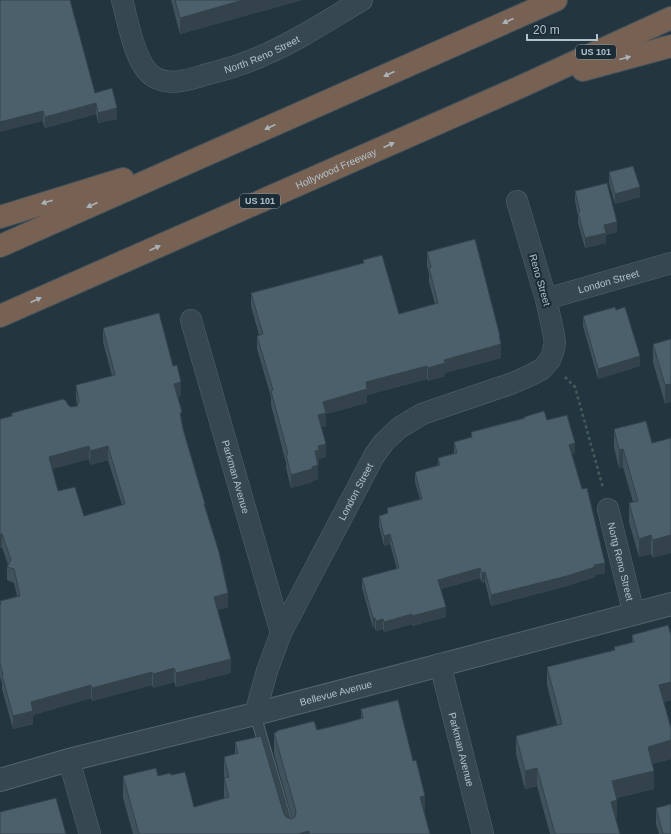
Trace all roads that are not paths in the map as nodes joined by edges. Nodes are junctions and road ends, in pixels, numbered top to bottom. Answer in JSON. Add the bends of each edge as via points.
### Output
{"nodes":[{"id":1,"x":122,"y":0,"type":"edge"},
{"id":2,"x":362,"y":0,"type":"edge"},
{"id":3,"x":556,"y":0,"type":"edge"},
{"id":4,"x":671,"y":18,"type":"edge"},
{"id":5,"x":671,"y":46,"type":"edge"},
{"id":6,"x":520,"y":87,"type":"junction"},
{"id":7,"x":218,"y":150,"type":"junction"},
{"id":8,"x":517,"y":201,"type":"dead end"},
{"id":9,"x":0,"y":217,"type":"edge"},
{"id":10,"x":0,"y":246,"type":"edge"},
{"id":11,"x":671,"y":263,"type":"edge"},
{"id":12,"x":546,"y":299,"type":"junction"},
{"id":13,"x":0,"y":316,"type":"edge"},
{"id":14,"x":191,"y":320,"type":"dead end"},
{"id":15,"x":550,"y":360,"type":"joint"},
{"id":16,"x":608,"y":508,"type":"road end"},
{"id":17,"x":671,"y":604,"type":"edge"},
{"id":18,"x":634,"y":614,"type":"junction"},
{"id":19,"x":281,"y":633,"type":"junction"},
{"id":20,"x":440,"y":664,"type":"junction"},
{"id":21,"x":255,"y":714,"type":"junction"},
{"id":22,"x":69,"y":760,"type":"junction"},
{"id":23,"x":0,"y":780,"type":"edge"},
{"id":24,"x":90,"y":834,"type":"edge"},
{"id":25,"x":290,"y":834,"type":"edge"},
{"id":26,"x":483,"y":834,"type":"edge"}],
"edges":[{"from":1,"to":2,"type":"street","name":"North Reno Street","via":[[138,59],[153,77],[166,82],[180,82],[226,70],[264,56],[300,38]]},
{"from":3,"to":7,"type":"highway","one_way":true},
{"from":4,"to":6,"type":"highway","name":"Hollywood Freeway","number":"US 101"},
{"from":6,"to":5,"type":"highway","one_way":true},
{"from":13,"to":6,"type":"highway","name":"Hollywood Freeway","number":"US 101","one_way":true},
{"from":7,"to":9,"type":"highway","one_way":true},
{"from":7,"to":10,"type":"highway","one_way":true},
{"from":8,"to":12,"type":"street","name":"Reno Street"},
{"from":11,"to":12,"type":"street","name":"London Street"},
{"from":12,"to":15,"type":"street","name":"Reno Street","via":[[554,342]]},
{"from":14,"to":19,"type":"street","name":"Parkman Avenue"},
{"from":15,"to":19,"type":"street","name":"London Street","via":[[532,375],[422,414],[399,428],[384,442],[374,456]]},
{"from":16,"to":18,"type":"street","name":"Nortg Reno Street"},
{"from":17,"to":18,"type":"street","name":"Bellevue Avenue"},
{"from":18,"to":20,"type":"street","name":"Bellevue Avenue"},
{"from":19,"to":21,"type":"street","name":"London Street"},
{"from":20,"to":21,"type":"street","name":"Bellevue Avenue"},
{"from":20,"to":26,"type":"street","name":"Parkman Avenue"},
{"from":21,"to":22,"type":"street","name":"Bellevue Avenue"},
{"from":21,"to":25,"type":"lane"},
{"from":22,"to":23,"type":"street","name":"Bellevue Avenue"},
{"from":22,"to":24,"type":"street"}]}
